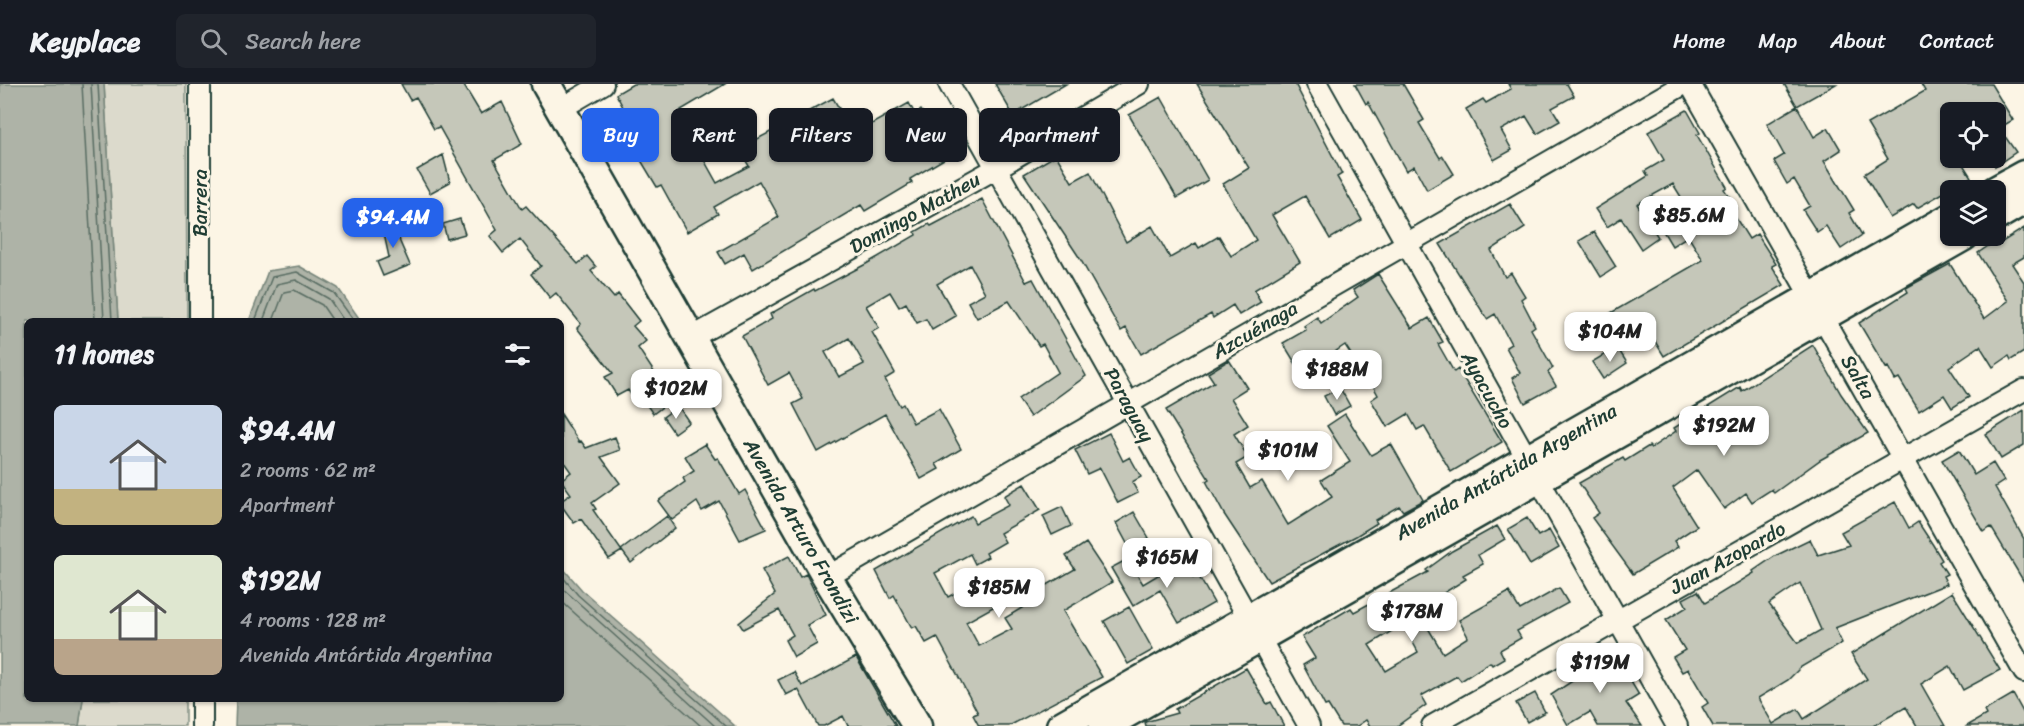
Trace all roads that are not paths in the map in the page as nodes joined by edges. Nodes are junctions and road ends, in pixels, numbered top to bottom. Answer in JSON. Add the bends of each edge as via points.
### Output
{"nodes":[{"id":1,"x":200,"y":84,"type":"edge"},
{"id":2,"x":546,"y":84,"type":"edge"},
{"id":3,"x":603,"y":84,"type":"edge"},
{"id":4,"x":950,"y":84,"type":"edge"},
{"id":5,"x":1139,"y":84,"type":"edge"},
{"id":6,"x":1317,"y":84,"type":"edge"},
{"id":7,"x":1684,"y":84,"type":"edge"},
{"id":8,"x":1690,"y":84,"type":"edge"},
{"id":9,"x":560,"y":109,"type":"junction"},
{"id":10,"x":995,"y":169,"type":"junction"},
{"id":11,"x":2024,"y":175,"type":"edge"},
{"id":12,"x":2006,"y":185,"type":"edge"},
{"id":13,"x":2024,"y":200,"type":"edge"},
{"id":14,"x":2006,"y":211,"type":"edge"},
{"id":15,"x":1940,"y":225,"type":"edge"},
{"id":16,"x":1406,"y":244,"type":"junction"},
{"id":17,"x":1943,"y":246,"type":"edge"},
{"id":18,"x":1818,"y":307,"type":"junction"},
{"id":19,"x":200,"y":318,"type":"edge"},
{"id":20,"x":689,"y":339,"type":"junction"},
{"id":21,"x":2024,"y":390,"type":"edge"},
{"id":22,"x":1128,"y":403,"type":"junction"},
{"id":23,"x":1905,"y":460,"type":"junction"},
{"id":24,"x":1532,"y":470,"type":"junction"},
{"id":25,"x":827,"y":577,"type":"junction"},
{"id":26,"x":1618,"y":620,"type":"junction"},
{"id":27,"x":1253,"y":629,"type":"junction"},
{"id":28,"x":2024,"y":672,"type":"edge"},
{"id":29,"x":202,"y":702,"type":"edge"},
{"id":30,"x":202,"y":726,"type":"edge"},
{"id":31,"x":917,"y":726,"type":"edge"},
{"id":32,"x":1061,"y":726,"type":"edge"},
{"id":33,"x":1104,"y":726,"type":"edge"},
{"id":34,"x":1309,"y":726,"type":"edge"},
{"id":35,"x":1432,"y":726,"type":"edge"},
{"id":36,"x":1677,"y":726,"type":"edge"}],
"edges":[{"from":1,"to":19,"type":"street","name":"Barrera"},
{"from":2,"to":9,"type":"main road","name":"Avenida Arturo Frondizi"},
{"from":3,"to":9,"type":"street"},
{"from":4,"to":10,"type":"street","name":"Paraguay"},
{"from":5,"to":10,"type":"street","name":"Domingo Matheu"},
{"from":6,"to":16,"type":"street","name":"Ayacucho"},
{"from":7,"to":16,"type":"street","name":"Azcuénaga"},
{"from":8,"to":18,"type":"street","name":"Salta"},
{"from":9,"to":20,"type":"main road","name":"Avenida Arturo Frondizi"},
{"from":10,"to":20,"type":"street","name":"Domingo Matheu"},
{"from":10,"to":22,"type":"street","name":"Paraguay"},
{"from":11,"to":12,"type":"main road"},
{"from":13,"to":14,"type":"main road"},
{"from":15,"to":18,"type":"main road","name":"Avenida Antártida Argentina"},
{"from":16,"to":22,"type":"street","name":"Azcuénaga"},
{"from":16,"to":24,"type":"street","name":"Ayacucho"},
{"from":17,"to":18,"type":"main road","name":"Avenida Antártida Argentina"},
{"from":18,"to":23,"type":"street","name":"Salta"},
{"from":18,"to":24,"type":"main road","name":"Avenida Antártida Argentina"},
{"from":20,"to":25,"type":"main road","name":"Avenida Arturo Frondizi"},
{"from":21,"to":23,"type":"street","name":"Juan Azopardo"},
{"from":22,"to":25,"type":"street","name":"Azcuénaga"},
{"from":22,"to":27,"type":"street","name":"Paraguay"},
{"from":23,"to":26,"type":"street","name":"Juan Azopardo"},
{"from":23,"to":28,"type":"street","name":"Salta"},
{"from":24,"to":26,"type":"street","name":"Ayacucho"},
{"from":24,"to":27,"type":"main road","name":"Avenida Antártida Argentina"},
{"from":25,"to":31,"type":"main road","name":"Avenida Arturo Frondizi"},
{"from":26,"to":35,"type":"street","name":"Juan Azopardo"},
{"from":26,"to":36,"type":"street","name":"Ayacucho"},
{"from":27,"to":32,"type":"main road","name":"Avenida Antártida Argentina"},
{"from":27,"to":33,"type":"main road","name":"Avenida Antártida Argentina"},
{"from":27,"to":34,"type":"street","name":"Paraguay"},
{"from":29,"to":30,"type":"street"}]}
